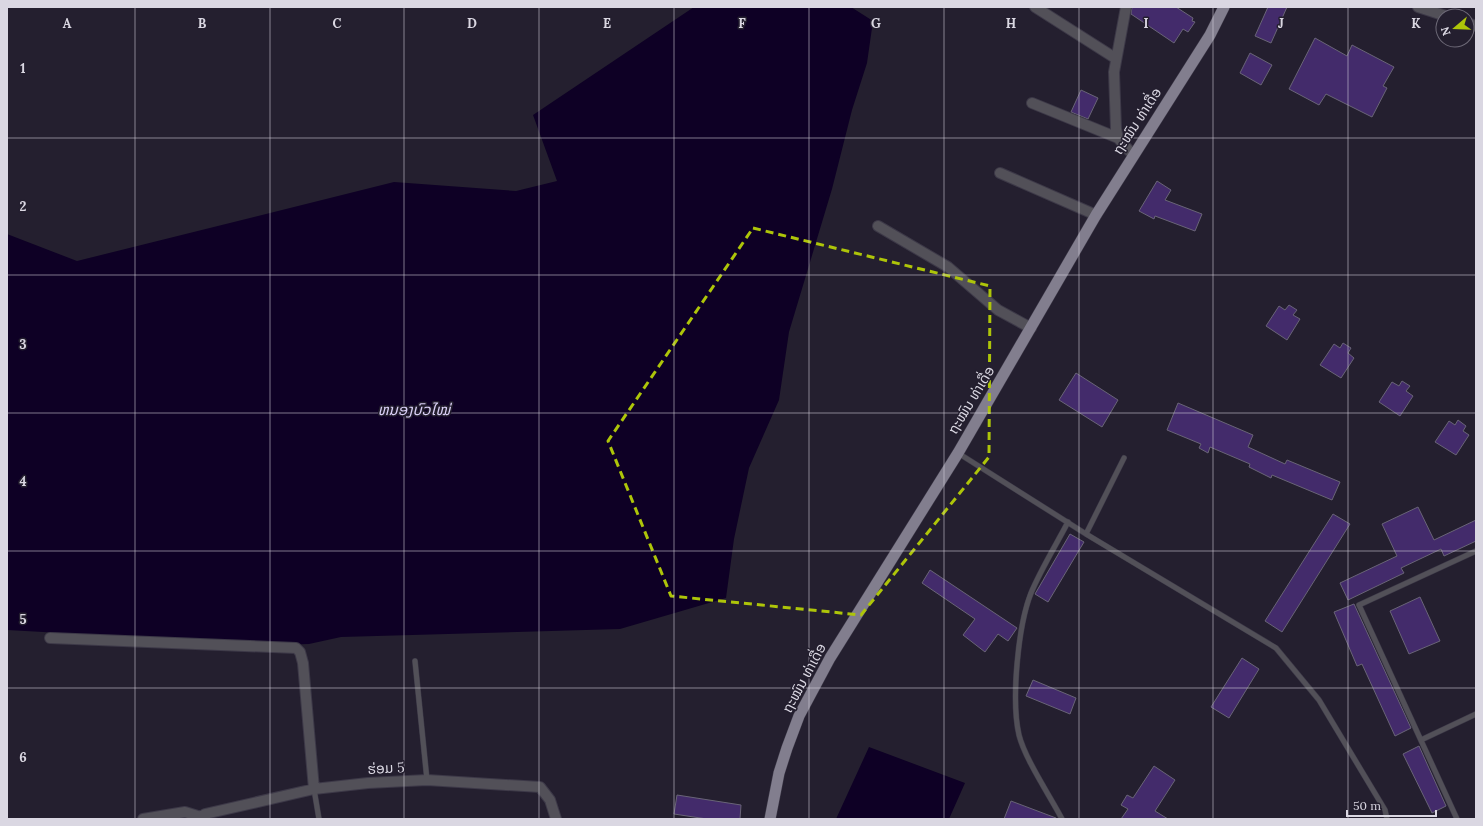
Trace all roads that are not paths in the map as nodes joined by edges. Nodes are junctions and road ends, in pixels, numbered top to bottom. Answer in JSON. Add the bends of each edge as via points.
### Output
{"nodes":[{"id":1,"x":1034,"y":7,"type":"edge"},
{"id":2,"x":1126,"y":7,"type":"edge"},
{"id":3,"x":1224,"y":7,"type":"edge"},
{"id":4,"x":1418,"y":7,"type":"edge"},
{"id":5,"x":1435,"y":12,"type":"edge"},
{"id":6,"x":1115,"y":58,"type":"junction"},
{"id":7,"x":1032,"y":103,"type":"dead end"},
{"id":8,"x":1118,"y":138,"type":"junction"},
{"id":9,"x":1133,"y":155,"type":"junction"},
{"id":10,"x":1000,"y":173,"type":"dead end"},
{"id":11,"x":1096,"y":215,"type":"junction"},
{"id":12,"x":878,"y":226,"type":"dead end"},
{"id":13,"x":1031,"y":328,"type":"junction"},
{"id":14,"x":958,"y":453,"type":"junction"},
{"id":15,"x":1124,"y":458,"type":"dead end"},
{"id":16,"x":1068,"y":522,"type":"junction"},
{"id":17,"x":1086,"y":534,"type":"junction"},
{"id":18,"x":1476,"y":551,"type":"edge"},
{"id":19,"x":50,"y":638,"type":"dead end"},
{"id":20,"x":415,"y":661,"type":"dead end"},
{"id":21,"x":1476,"y":714,"type":"edge"},
{"id":22,"x":1421,"y":740,"type":"junction"},
{"id":23,"x":427,"y":780,"type":"junction"},
{"id":24,"x":314,"y":789,"type":"junction"},
{"id":25,"x":201,"y":818,"type":"edge"},
{"id":26,"x":143,"y":819,"type":"edge"},
{"id":27,"x":319,"y":819,"type":"edge"},
{"id":28,"x":556,"y":819,"type":"edge"},
{"id":29,"x":770,"y":819,"type":"edge"},
{"id":30,"x":1062,"y":819,"type":"edge"},
{"id":31,"x":1387,"y":819,"type":"edge"},
{"id":32,"x":1457,"y":819,"type":"edge"}],
"edges":[{"from":1,"to":6,"type":"street"},
{"from":2,"to":6,"type":"street"},
{"from":3,"to":9,"type":"main road","name":"ຖະໝົນ ທ່າເດື່ອ","via":[[1210,35]]},
{"from":4,"to":5,"type":"street"},
{"from":6,"to":8,"type":"street"},
{"from":7,"to":8,"type":"street"},
{"from":8,"to":9,"type":"street"},
{"from":9,"to":11,"type":"main road","name":"ຖະໝົນ ທ່າເດື່ອ"},
{"from":10,"to":11,"type":"street"},
{"from":11,"to":13,"type":"main road","name":"ຖະໝົນ ທ່າເດື່ອ"},
{"from":12,"to":13,"type":"street","via":[[948,267],[998,310]]},
{"from":13,"to":14,"type":"main road","name":"ຖະໝົນ ທ່າເດື່ອ"},
{"from":14,"to":16,"type":"lane"},
{"from":14,"to":29,"type":"main road","name":"ຖະໝົນ ທ່າເດື່ອ","via":[[830,658],[799,716],[779,773]]},
{"from":15,"to":17,"type":"lane"},
{"from":16,"to":17,"type":"lane"},
{"from":16,"to":30,"type":"lane","via":[[1031,593],[1021,636],[1016,715],[1028,757]]},
{"from":17,"to":31,"type":"lane","via":[[1276,648],[1319,700],[1385,810]]},
{"from":18,"to":22,"type":"lane","via":[[1359,605]]},
{"from":19,"to":24,"type":"street","via":[[296,648],[304,663]]},
{"from":20,"to":23,"type":"lane"},
{"from":21,"to":22,"type":"lane"},
{"from":22,"to":32,"type":"lane"},
{"from":23,"to":24,"type":"street","name":"ຮ່ອມ 5"},
{"from":23,"to":28,"type":"street","name":"ຮ່ອມ 5","via":[[540,786],[550,800]]},
{"from":24,"to":25,"type":"street","name":"ຮ່ອມ 5","via":[[205,814]]},
{"from":24,"to":27,"type":"lane"},
{"from":25,"to":26,"type":"street","via":[[185,812]]}]}
